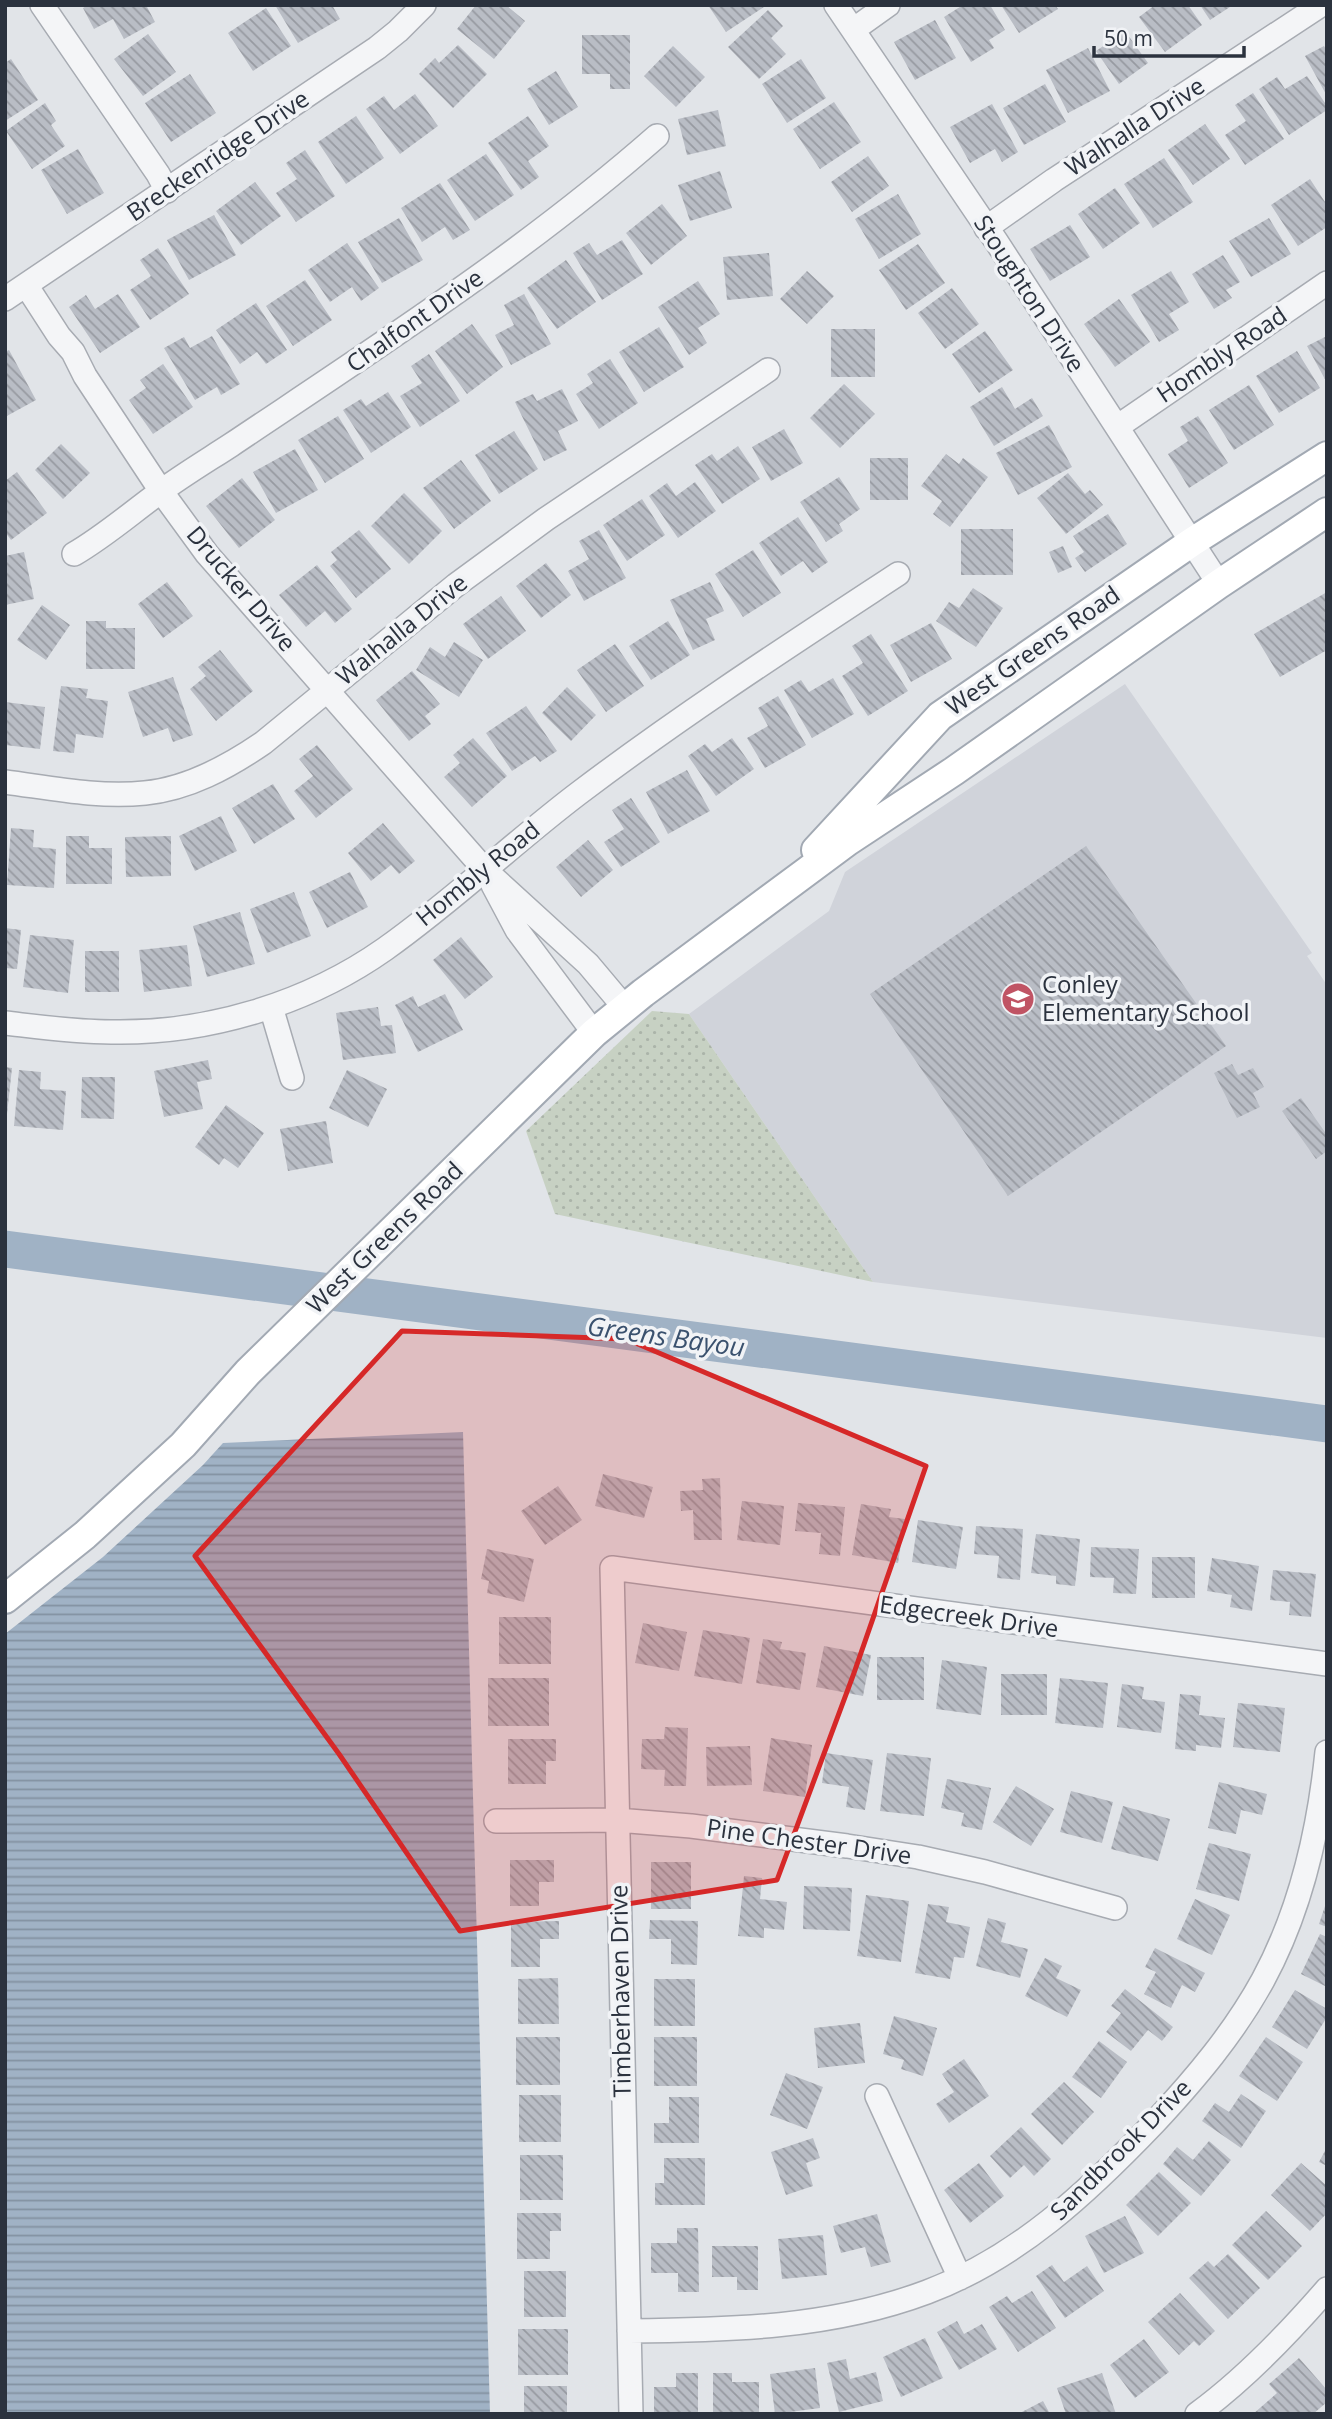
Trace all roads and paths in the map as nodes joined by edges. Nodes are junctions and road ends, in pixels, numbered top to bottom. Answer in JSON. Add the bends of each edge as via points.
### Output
{"nodes":[{"id":1,"x":42,"y":5,"type":"edge"},
{"id":2,"x":424,"y":5,"type":"edge"},
{"id":3,"x":836,"y":5,"type":"edge"},
{"id":4,"x":888,"y":5,"type":"edge"},
{"id":5,"x":1321,"y":5,"type":"edge"},
{"id":6,"x":853,"y":30,"type":"junction"},
{"id":7,"x":657,"y":136,"type":"dead end"},
{"id":8,"x":167,"y":191,"type":"junction"},
{"id":9,"x":986,"y":228,"type":"junction"},
{"id":10,"x":1327,"y":284,"type":"edge"},
{"id":11,"x":26,"y":285,"type":"junction"},
{"id":12,"x":5,"y":299,"type":"edge"},
{"id":13,"x":768,"y":370,"type":"dead end"},
{"id":14,"x":1116,"y":427,"type":"junction"},
{"id":15,"x":1327,"y":456,"type":"edge"},
{"id":16,"x":161,"y":491,"type":"junction"},
{"id":17,"x":1327,"y":512,"type":"edge"},
{"id":18,"x":1192,"y":542,"type":"junction"},
{"id":19,"x":74,"y":554,"type":"dead end"},
{"id":20,"x":898,"y":574,"type":"dead end"},
{"id":21,"x":1219,"y":584,"type":"junction"},
{"id":22,"x":327,"y":690,"type":"junction"},
{"id":23,"x":5,"y":782,"type":"edge"},
{"id":24,"x":485,"y":870,"type":"junction"},
{"id":25,"x":779,"y":892,"type":"junction"},
{"id":26,"x":271,"y":1007,"type":"junction"},
{"id":27,"x":625,"y":1008,"type":"junction"},
{"id":28,"x":5,"y":1023,"type":"edge"},
{"id":29,"x":594,"y":1033,"type":"junction"},
{"id":30,"x":292,"y":1078,"type":"dead end"},
{"id":31,"x":612,"y":1568,"type":"joint"},
{"id":32,"x":5,"y":1599,"type":"edge"},
{"id":33,"x":1327,"y":1664,"type":"edge"},
{"id":34,"x":1327,"y":1752,"type":"edge"},
{"id":35,"x":617,"y":1820,"type":"junction"},
{"id":36,"x":496,"y":1821,"type":"dead end"},
{"id":37,"x":1115,"y":1908,"type":"dead end"},
{"id":38,"x":877,"y":2096,"type":"dead end"},
{"id":39,"x":960,"y":2278,"type":"junction"},
{"id":40,"x":1322,"y":2303,"type":"edge"},
{"id":41,"x":629,"y":2331,"type":"junction"},
{"id":42,"x":631,"y":2414,"type":"edge"},
{"id":43,"x":1197,"y":2414,"type":"edge"}],
"edges":[{"from":1,"to":8,"type":"street"},
{"from":2,"to":8,"type":"street","name":"Breckenridge Drive","via":[[377,48]]},
{"from":3,"to":6,"type":"street","name":"Stoughton Drive"},
{"from":4,"to":6,"type":"street"},
{"from":5,"to":9,"type":"street","name":"Walhalla Drive"},
{"from":6,"to":9,"type":"street","name":"Stoughton Drive"},
{"from":7,"to":16,"type":"street","name":"Chalfont Drive","via":[[511,254]]},
{"from":8,"to":11,"type":"street","name":"Breckenridge Drive"},
{"from":9,"to":14,"type":"street","name":"Stoughton Drive"},
{"from":10,"to":14,"type":"street","name":"Hombly Road"},
{"from":11,"to":12,"type":"street","name":"Breckenridge Drive"},
{"from":11,"to":16,"type":"street","name":"Drucker Drive"},
{"from":13,"to":22,"type":"street","name":"Walhalla Drive","via":[[546,519]]},
{"from":14,"to":18,"type":"street","name":"Stoughton Drive"},
{"from":15,"to":18,"type":"main road","name":"West Greens Road"},
{"from":16,"to":19,"type":"street","name":"Chalfont Drive","via":[[105,536]]},
{"from":16,"to":22,"type":"street","name":"Drucker Drive","via":[[207,554]]},
{"from":17,"to":21,"type":"main road","name":"West Greens Road"},
{"from":18,"to":21,"type":"street","name":"Stoughton Drive"},
{"from":18,"to":25,"type":"main road","name":"West Greens Road","via":[[940,716]]},
{"from":20,"to":24,"type":"street","name":"Hombly Road","via":[[679,720],[577,794]]},
{"from":21,"to":25,"type":"main road","name":"West Greens Road"},
{"from":22,"to":23,"type":"street","name":"Walhalla Drive","via":[[238,760],[179,786],[108,794]]},
{"from":22,"to":24,"type":"street","name":"Drucker Drive"},
{"from":24,"to":26,"type":"street","name":"Hombly Road","via":[[360,965]]},
{"from":24,"to":27,"type":"street","name":"Drucker Drive","via":[[588,964]]},
{"from":24,"to":29,"type":"street","name":"Drucker Drive","via":[[517,930]]},
{"from":25,"to":27,"type":"main road","name":"West Greens Road"},
{"from":26,"to":28,"type":"street","name":"Hombly Road","via":[[162,1030],[89,1031]]},
{"from":26,"to":30,"type":"street"},
{"from":27,"to":29,"type":"main road","name":"West Greens Road"},
{"from":29,"to":32,"type":"main road","name":"West Greens Road","via":[[248,1372],[183,1445],[85,1535]]},
{"from":31,"to":33,"type":"street","name":"Edgecreek Drive"},
{"from":31,"to":35,"type":"street","name":"Timberhaven Drive"},
{"from":34,"to":39,"type":"street","name":"Sandbrook Drive","via":[[1315,1834],[1285,1932],[1263,1980],[1217,2050],[1181,2094],[1083,2193],[1040,2230]]},
{"from":35,"to":36,"type":"street","name":"Pine Chester Drive"},
{"from":35,"to":37,"type":"street","name":"Pine Chester Drive","via":[[704,1827],[918,1857]]},
{"from":35,"to":41,"type":"street","name":"Timberhaven Drive"},
{"from":38,"to":39,"type":"street"},
{"from":39,"to":41,"type":"street","name":"Sandbrook Drive","via":[[840,2317],[783,2326]]},
{"from":40,"to":43,"type":"street"},
{"from":41,"to":42,"type":"street","name":"Timberhaven Drive"}]}
